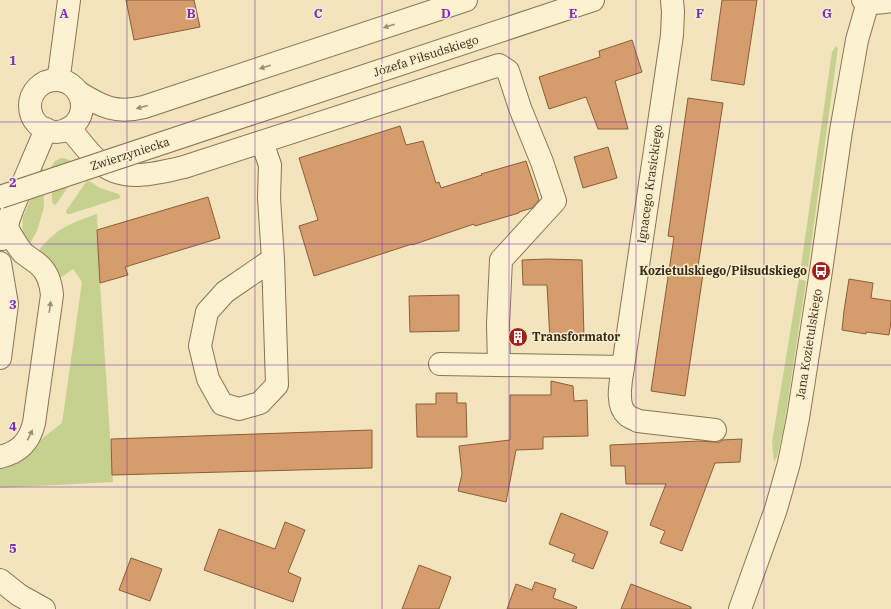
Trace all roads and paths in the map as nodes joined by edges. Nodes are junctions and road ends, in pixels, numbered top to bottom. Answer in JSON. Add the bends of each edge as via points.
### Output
{"nodes":[{"id":1,"x":68,"y":0,"type":"edge"},
{"id":2,"x":466,"y":0,"type":"edge"},
{"id":3,"x":593,"y":0,"type":"edge"},
{"id":4,"x":672,"y":0,"type":"edge"},
{"id":5,"x":866,"y":1,"type":"edge"},
{"id":6,"x":891,"y":1,"type":"edge"},
{"id":7,"x":414,"y":9,"type":"edge"},
{"id":8,"x":58,"y":80,"type":"junction"},
{"id":9,"x":78,"y":92,"type":"junction"},
{"id":10,"x":259,"y":111,"type":"joint"},
{"id":11,"x":69,"y":128,"type":"junction"},
{"id":12,"x":46,"y":129,"type":"junction"},
{"id":13,"x":262,"y":142,"type":"junction"},
{"id":14,"x":0,"y":197,"type":"edge"},
{"id":15,"x":3,"y":236,"type":"edge"},
{"id":16,"x":272,"y":259,"type":"junction"},
{"id":17,"x":0,"y":263,"type":"edge"},
{"id":18,"x":0,"y":358,"type":"edge"},
{"id":19,"x":440,"y":364,"type":"dead end"},
{"id":20,"x":499,"y":365,"type":"junction"},
{"id":21,"x":623,"y":367,"type":"junction"},
{"id":22,"x":715,"y":430,"type":"dead end"},
{"id":23,"x":0,"y":457,"type":"edge"},
{"id":24,"x":0,"y":580,"type":"edge"},
{"id":25,"x":44,"y":609,"type":"edge"},
{"id":26,"x":740,"y":609,"type":"edge"}],
"edges":[{"from":1,"to":8,"type":"street"},
{"from":2,"to":7,"type":"street"},
{"from":3,"to":10,"type":"street","name":"Józefa Piłsudskiego"},
{"from":4,"to":21,"type":"street","name":"Ignacego Krasickiego","via":[[672,35]]},
{"from":5,"to":6,"type":"street"},
{"from":5,"to":26,"type":"street","name":"Jana Kozietulskiego","via":[[842,124],[789,464],[776,509]]},
{"from":7,"to":9,"type":"street","one_way":true,"via":[[135,109],[108,108]]},
{"from":8,"to":9,"type":"street","via":[[73,86]]},
{"from":8,"to":12,"type":"street","via":[[51,80],[38,87],[31,100],[35,120]]},
{"from":9,"to":11,"type":"street","via":[[81,98],[81,112]]},
{"from":10,"to":14,"type":"street","name":"Zwierzyniecka","bridge":true},
{"from":11,"to":12,"type":"street","via":[[62,131]]},
{"from":11,"to":13,"type":"street","via":[[104,166],[112,171],[140,175],[184,167]]},
{"from":12,"to":15,"type":"street","via":[[20,188]]},
{"from":13,"to":16,"type":"street","via":[[270,165]]},
{"from":13,"to":20,"type":"street","via":[[499,65],[508,72],[556,200],[501,260]]},
{"from":23,"to":15,"type":"street","one_way":true,"via":[[18,450],[32,431],[52,295],[49,280],[42,268],[22,252],[14,241]]},
{"from":16,"to":16,"type":"street","via":[[277,385],[260,404],[239,409],[222,404],[208,379],[200,346],[207,312],[225,292]]},
{"from":17,"to":18,"type":"street","via":[[7,304]]},
{"from":19,"to":20,"type":"street"},
{"from":20,"to":21,"type":"street"},
{"from":21,"to":22,"type":"street","name":"Ignacego Krasickiego","via":[[620,398],[621,408],[627,415],[638,421]]},
{"from":24,"to":25,"type":"street","via":[[19,595]]}]}
